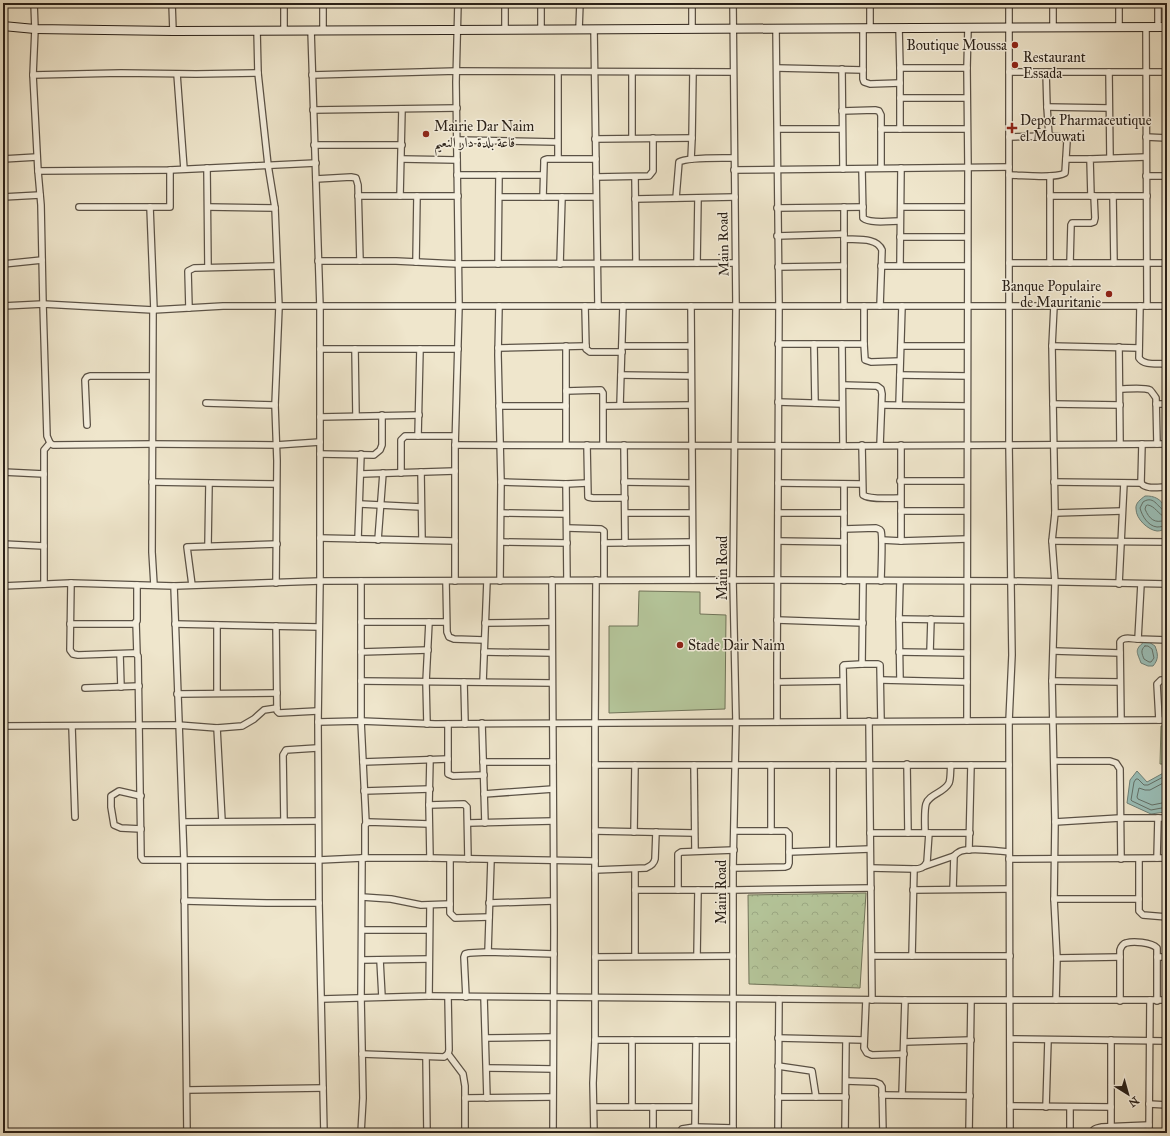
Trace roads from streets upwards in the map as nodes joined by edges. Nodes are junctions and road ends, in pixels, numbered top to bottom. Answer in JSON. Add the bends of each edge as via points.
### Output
{"nodes":[{"id":1,"x":34,"y":3,"type":"edge"},
{"id":2,"x":172,"y":3,"type":"edge"},
{"id":3,"x":284,"y":3,"type":"edge"},
{"id":4,"x":323,"y":3,"type":"edge"},
{"id":5,"x":458,"y":3,"type":"edge"},
{"id":6,"x":505,"y":3,"type":"edge"},
{"id":7,"x":541,"y":3,"type":"edge"},
{"id":8,"x":580,"y":3,"type":"edge"},
{"id":9,"x":692,"y":3,"type":"edge"},
{"id":10,"x":733,"y":3,"type":"edge"},
{"id":11,"x":870,"y":3,"type":"edge"},
{"id":12,"x":1009,"y":3,"type":"edge"},
{"id":13,"x":1053,"y":3,"type":"edge"},
{"id":14,"x":1119,"y":3,"type":"edge"},
{"id":15,"x":1158,"y":3,"type":"edge"},
{"id":16,"x":3,"y":26,"type":"edge"},
{"id":17,"x":1053,"y":27,"type":"junction"},
{"id":18,"x":1119,"y":27,"type":"junction"},
{"id":19,"x":1146,"y":27,"type":"junction"},
{"id":20,"x":1158,"y":27,"type":"junction"},
{"id":21,"x":1167,"y":27,"type":"edge"},
{"id":22,"x":732,"y":28,"type":"junction"},
{"id":23,"x":776,"y":28,"type":"junction"},
{"id":24,"x":866,"y":28,"type":"junction"},
{"id":25,"x":899,"y":28,"type":"junction"},
{"id":26,"x":968,"y":28,"type":"junction"},
{"id":27,"x":1009,"y":28,"type":"junction"},
{"id":28,"x":36,"y":29,"type":"junction"},
{"id":29,"x":458,"y":29,"type":"junction"},
{"id":30,"x":505,"y":29,"type":"junction"},
{"id":31,"x":541,"y":29,"type":"junction"},
{"id":32,"x":579,"y":29,"type":"junction"},
{"id":33,"x":594,"y":29,"type":"junction"},
{"id":34,"x":692,"y":29,"type":"junction"},
{"id":35,"x":257,"y":30,"type":"junction"},
{"id":36,"x":284,"y":30,"type":"junction"},
{"id":37,"x":311,"y":30,"type":"junction"},
{"id":38,"x":323,"y":30,"type":"junction"},
{"id":39,"x":173,"y":31,"type":"junction"},
{"id":40,"x":777,"y":68,"type":"junction"},
{"id":41,"x":900,"y":68,"type":"junction"},
{"id":42,"x":966,"y":68,"type":"junction"},
{"id":43,"x":842,"y":69,"type":"junction"},
{"id":44,"x":863,"y":70,"type":"junction"},
{"id":45,"x":457,"y":71,"type":"junction"},
{"id":46,"x":258,"y":72,"type":"junction"},
{"id":47,"x":558,"y":72,"type":"junction"},
{"id":48,"x":594,"y":72,"type":"junction"},
{"id":49,"x":632,"y":72,"type":"junction"},
{"id":50,"x":692,"y":72,"type":"junction"},
{"id":51,"x":733,"y":72,"type":"junction"},
{"id":52,"x":1009,"y":72,"type":"junction"},
{"id":53,"x":1046,"y":72,"type":"junction"},
{"id":54,"x":1109,"y":72,"type":"junction"},
{"id":55,"x":1146,"y":72,"type":"junction"},
{"id":56,"x":1167,"y":72,"type":"edge"},
{"id":57,"x":177,"y":74,"type":"junction"},
{"id":58,"x":33,"y":75,"type":"junction"},
{"id":59,"x":312,"y":75,"type":"junction"},
{"id":60,"x":900,"y":83,"type":"junction"},
{"id":61,"x":900,"y":98,"type":"junction"},
{"id":62,"x":967,"y":98,"type":"junction"},
{"id":63,"x":1046,"y":107,"type":"junction"},
{"id":64,"x":457,"y":108,"type":"junction"},
{"id":65,"x":1109,"y":108,"type":"junction"},
{"id":66,"x":402,"y":109,"type":"junction"},
{"id":67,"x":313,"y":110,"type":"junction"},
{"id":68,"x":842,"y":111,"type":"junction"},
{"id":69,"x":778,"y":128,"type":"junction"},
{"id":70,"x":842,"y":129,"type":"junction"},
{"id":71,"x":881,"y":129,"type":"junction"},
{"id":72,"x":900,"y":129,"type":"junction"},
{"id":73,"x":967,"y":129,"type":"junction"},
{"id":74,"x":1049,"y":136,"type":"junction"},
{"id":75,"x":1009,"y":137,"type":"junction"},
{"id":76,"x":1146,"y":137,"type":"junction"},
{"id":77,"x":632,"y":138,"type":"junction"},
{"id":78,"x":653,"y":138,"type":"junction"},
{"id":79,"x":692,"y":138,"type":"junction"},
{"id":80,"x":1167,"y":138,"type":"edge"},
{"id":81,"x":595,"y":139,"type":"junction"},
{"id":82,"x":457,"y":140,"type":"junction"},
{"id":83,"x":557,"y":142,"type":"junction"},
{"id":84,"x":314,"y":145,"type":"junction"},
{"id":85,"x":402,"y":145,"type":"junction"},
{"id":86,"x":38,"y":157,"type":"junction"},
{"id":87,"x":1146,"y":157,"type":"junction"},
{"id":88,"x":558,"y":158,"type":"junction"},
{"id":89,"x":734,"y":158,"type":"junction"},
{"id":90,"x":1110,"y":158,"type":"junction"},
{"id":91,"x":3,"y":159,"type":"edge"},
{"id":92,"x":402,"y":159,"type":"junction"},
{"id":93,"x":596,"y":159,"type":"junction"},
{"id":94,"x":691,"y":159,"type":"junction"},
{"id":95,"x":1066,"y":159,"type":"junction"},
{"id":96,"x":1090,"y":159,"type":"junction"},
{"id":97,"x":457,"y":160,"type":"junction"},
{"id":98,"x":316,"y":163,"type":"junction"},
{"id":99,"x":268,"y":165,"type":"junction"},
{"id":100,"x":1009,"y":167,"type":"junction"},
{"id":101,"x":206,"y":168,"type":"junction"},
{"id":102,"x":881,"y":168,"type":"junction"},
{"id":103,"x":901,"y":168,"type":"junction"},
{"id":104,"x":968,"y":168,"type":"junction"},
{"id":105,"x":184,"y":169,"type":"junction"},
{"id":106,"x":842,"y":169,"type":"junction"},
{"id":107,"x":862,"y":169,"type":"junction"},
{"id":108,"x":170,"y":170,"type":"junction"},
{"id":109,"x":734,"y":170,"type":"junction"},
{"id":110,"x":778,"y":170,"type":"junction"},
{"id":111,"x":38,"y":172,"type":"junction"},
{"id":112,"x":457,"y":175,"type":"junction"},
{"id":113,"x":499,"y":175,"type":"junction"},
{"id":114,"x":543,"y":175,"type":"junction"},
{"id":115,"x":1009,"y":175,"type":"junction"},
{"id":116,"x":596,"y":176,"type":"junction"},
{"id":117,"x":635,"y":176,"type":"junction"},
{"id":118,"x":1050,"y":176,"type":"junction"},
{"id":119,"x":1146,"y":176,"type":"junction"},
{"id":120,"x":1167,"y":176,"type":"edge"},
{"id":121,"x":316,"y":179,"type":"junction"},
{"id":122,"x":40,"y":194,"type":"junction"},
{"id":123,"x":358,"y":196,"type":"junction"},
{"id":124,"x":400,"y":196,"type":"junction"},
{"id":125,"x":417,"y":196,"type":"junction"},
{"id":126,"x":458,"y":196,"type":"junction"},
{"id":127,"x":1050,"y":196,"type":"junction"},
{"id":128,"x":1093,"y":196,"type":"junction"},
{"id":129,"x":1113,"y":196,"type":"junction"},
{"id":130,"x":1147,"y":196,"type":"junction"},
{"id":131,"x":3,"y":197,"type":"edge"},
{"id":132,"x":499,"y":197,"type":"junction"},
{"id":133,"x":543,"y":197,"type":"junction"},
{"id":134,"x":562,"y":197,"type":"junction"},
{"id":135,"x":596,"y":197,"type":"junction"},
{"id":136,"x":734,"y":197,"type":"junction"},
{"id":137,"x":676,"y":198,"type":"junction"},
{"id":138,"x":698,"y":198,"type":"junction"},
{"id":139,"x":635,"y":199,"type":"junction"},
{"id":140,"x":79,"y":207,"type":"dead end"},
{"id":141,"x":150,"y":207,"type":"junction"},
{"id":142,"x":208,"y":207,"type":"junction"},
{"id":143,"x":844,"y":207,"type":"junction"},
{"id":144,"x":863,"y":207,"type":"junction"},
{"id":145,"x":901,"y":207,"type":"junction"},
{"id":146,"x":967,"y":207,"type":"junction"},
{"id":147,"x":275,"y":208,"type":"junction"},
{"id":148,"x":777,"y":208,"type":"junction"},
{"id":149,"x":900,"y":221,"type":"junction"},
{"id":150,"x":777,"y":236,"type":"junction"},
{"id":151,"x":844,"y":237,"type":"junction"},
{"id":152,"x":900,"y":237,"type":"junction"},
{"id":153,"x":967,"y":237,"type":"junction"},
{"id":154,"x":42,"y":260,"type":"junction"},
{"id":155,"x":318,"y":261,"type":"junction"},
{"id":156,"x":360,"y":261,"type":"junction"},
{"id":157,"x":416,"y":262,"type":"junction"},
{"id":158,"x":636,"y":263,"type":"junction"},
{"id":159,"x":697,"y":263,"type":"junction"},
{"id":160,"x":735,"y":263,"type":"junction"},
{"id":161,"x":1009,"y":263,"type":"junction"},
{"id":162,"x":1050,"y":263,"type":"junction"},
{"id":163,"x":1070,"y":263,"type":"junction"},
{"id":164,"x":1114,"y":263,"type":"junction"},
{"id":165,"x":1147,"y":263,"type":"junction"},
{"id":166,"x":1167,"y":263,"type":"edge"},
{"id":167,"x":3,"y":264,"type":"edge"},
{"id":168,"x":458,"y":264,"type":"junction"},
{"id":169,"x":498,"y":264,"type":"junction"},
{"id":170,"x":560,"y":264,"type":"junction"},
{"id":171,"x":597,"y":264,"type":"junction"},
{"id":172,"x":900,"y":265,"type":"junction"},
{"id":173,"x":277,"y":266,"type":"junction"},
{"id":174,"x":844,"y":266,"type":"junction"},
{"id":175,"x":881,"y":266,"type":"junction"},
{"id":176,"x":968,"y":266,"type":"junction"},
{"id":177,"x":208,"y":267,"type":"junction"},
{"id":178,"x":778,"y":267,"type":"junction"},
{"id":179,"x":43,"y":304,"type":"junction"},
{"id":180,"x":3,"y":306,"type":"edge"},
{"id":181,"x":459,"y":306,"type":"junction"},
{"id":182,"x":499,"y":306,"type":"junction"},
{"id":183,"x":585,"y":306,"type":"junction"},
{"id":184,"x":598,"y":306,"type":"junction"},
{"id":185,"x":623,"y":306,"type":"junction"},
{"id":186,"x":691,"y":306,"type":"junction"},
{"id":187,"x":736,"y":306,"type":"junction"},
{"id":188,"x":779,"y":306,"type":"junction"},
{"id":189,"x":844,"y":306,"type":"junction"},
{"id":190,"x":864,"y":306,"type":"junction"},
{"id":191,"x":880,"y":306,"type":"junction"},
{"id":192,"x":902,"y":306,"type":"junction"},
{"id":193,"x":968,"y":306,"type":"junction"},
{"id":194,"x":1009,"y":306,"type":"junction"},
{"id":195,"x":1054,"y":306,"type":"junction"},
{"id":196,"x":1140,"y":306,"type":"junction"},
{"id":197,"x":1147,"y":306,"type":"junction"},
{"id":198,"x":1167,"y":306,"type":"edge"},
{"id":199,"x":279,"y":307,"type":"junction"},
{"id":200,"x":320,"y":307,"type":"junction"},
{"id":201,"x":189,"y":308,"type":"junction"},
{"id":202,"x":154,"y":310,"type":"junction"},
{"id":203,"x":778,"y":344,"type":"junction"},
{"id":204,"x":814,"y":344,"type":"junction"},
{"id":205,"x":842,"y":344,"type":"junction"},
{"id":206,"x":864,"y":344,"type":"junction"},
{"id":207,"x":566,"y":346,"type":"junction"},
{"id":208,"x":586,"y":346,"type":"junction"},
{"id":209,"x":691,"y":346,"type":"junction"},
{"id":210,"x":901,"y":346,"type":"junction"},
{"id":211,"x":967,"y":346,"type":"junction"},
{"id":212,"x":1052,"y":346,"type":"junction"},
{"id":213,"x":1119,"y":347,"type":"junction"},
{"id":214,"x":498,"y":348,"type":"junction"},
{"id":215,"x":1139,"y":348,"type":"junction"},
{"id":216,"x":320,"y":349,"type":"junction"},
{"id":217,"x":355,"y":349,"type":"junction"},
{"id":218,"x":420,"y":349,"type":"junction"},
{"id":219,"x":458,"y":349,"type":"junction"},
{"id":220,"x":622,"y":349,"type":"junction"},
{"id":221,"x":900,"y":361,"type":"junction"},
{"id":222,"x":1167,"y":364,"type":"edge"},
{"id":223,"x":900,"y":375,"type":"junction"},
{"id":224,"x":152,"y":376,"type":"junction"},
{"id":225,"x":621,"y":376,"type":"junction"},
{"id":226,"x":691,"y":376,"type":"junction"},
{"id":227,"x":967,"y":376,"type":"junction"},
{"id":228,"x":843,"y":385,"type":"junction"},
{"id":229,"x":1120,"y":389,"type":"junction"},
{"id":230,"x":566,"y":391,"type":"junction"},
{"id":231,"x":778,"y":402,"type":"junction"},
{"id":232,"x":206,"y":403,"type":"dead end"},
{"id":233,"x":815,"y":403,"type":"junction"},
{"id":234,"x":842,"y":404,"type":"junction"},
{"id":235,"x":1053,"y":404,"type":"junction"},
{"id":236,"x":1156,"y":404,"type":"junction"},
{"id":237,"x":1167,"y":404,"type":"edge"},
{"id":238,"x":275,"y":405,"type":"junction"},
{"id":239,"x":691,"y":405,"type":"junction"},
{"id":240,"x":882,"y":405,"type":"junction"},
{"id":241,"x":899,"y":405,"type":"junction"},
{"id":242,"x":1120,"y":405,"type":"junction"},
{"id":243,"x":499,"y":406,"type":"junction"},
{"id":244,"x":566,"y":406,"type":"junction"},
{"id":245,"x":604,"y":406,"type":"junction"},
{"id":246,"x":620,"y":406,"type":"junction"},
{"id":247,"x":967,"y":406,"type":"junction"},
{"id":248,"x":382,"y":415,"type":"junction"},
{"id":249,"x":419,"y":415,"type":"junction"},
{"id":250,"x":356,"y":416,"type":"junction"},
{"id":251,"x":320,"y":417,"type":"junction"},
{"id":252,"x":87,"y":425,"type":"dead end"},
{"id":253,"x":418,"y":436,"type":"junction"},
{"id":254,"x":455,"y":436,"type":"junction"},
{"id":255,"x":320,"y":442,"type":"junction"},
{"id":256,"x":50,"y":443,"type":"junction"},
{"id":257,"x":152,"y":444,"type":"junction"},
{"id":258,"x":1120,"y":444,"type":"junction"},
{"id":259,"x":1142,"y":444,"type":"junction"},
{"id":260,"x":1156,"y":444,"type":"junction"},
{"id":261,"x":1167,"y":444,"type":"edge"},
{"id":262,"x":276,"y":445,"type":"junction"},
{"id":263,"x":455,"y":445,"type":"junction"},
{"id":264,"x":500,"y":445,"type":"junction"},
{"id":265,"x":566,"y":445,"type":"junction"},
{"id":266,"x":587,"y":445,"type":"junction"},
{"id":267,"x":603,"y":445,"type":"junction"},
{"id":268,"x":624,"y":445,"type":"junction"},
{"id":269,"x":691,"y":445,"type":"junction"},
{"id":270,"x":734,"y":445,"type":"junction"},
{"id":271,"x":778,"y":445,"type":"junction"},
{"id":272,"x":880,"y":445,"type":"junction"},
{"id":273,"x":901,"y":445,"type":"junction"},
{"id":274,"x":967,"y":445,"type":"junction"},
{"id":275,"x":1009,"y":445,"type":"junction"},
{"id":276,"x":1054,"y":445,"type":"junction"},
{"id":277,"x":843,"y":446,"type":"junction"},
{"id":278,"x":862,"y":446,"type":"junction"},
{"id":279,"x":320,"y":454,"type":"junction"},
{"id":280,"x":361,"y":454,"type":"junction"},
{"id":281,"x":455,"y":471,"type":"junction"},
{"id":282,"x":3,"y":472,"type":"edge"},
{"id":283,"x":421,"y":472,"type":"junction"},
{"id":284,"x":383,"y":473,"type":"junction"},
{"id":285,"x":401,"y":473,"type":"junction"},
{"id":286,"x":44,"y":474,"type":"junction"},
{"id":287,"x":361,"y":474,"type":"junction"},
{"id":288,"x":900,"y":481,"type":"junction"},
{"id":289,"x":967,"y":481,"type":"junction"},
{"id":290,"x":152,"y":482,"type":"junction"},
{"id":291,"x":502,"y":482,"type":"junction"},
{"id":292,"x":624,"y":482,"type":"junction"},
{"id":293,"x":1054,"y":482,"type":"junction"},
{"id":294,"x":587,"y":483,"type":"junction"},
{"id":295,"x":692,"y":483,"type":"junction"},
{"id":296,"x":778,"y":483,"type":"junction"},
{"id":297,"x":1124,"y":483,"type":"junction"},
{"id":298,"x":1141,"y":483,"type":"junction"},
{"id":299,"x":209,"y":484,"type":"junction"},
{"id":300,"x":276,"y":484,"type":"junction"},
{"id":301,"x":566,"y":484,"type":"junction"},
{"id":302,"x":844,"y":484,"type":"junction"},
{"id":303,"x":862,"y":484,"type":"junction"},
{"id":304,"x":1167,"y":487,"type":"edge"},
{"id":305,"x":625,"y":498,"type":"junction"},
{"id":306,"x":900,"y":498,"type":"junction"},
{"id":307,"x":360,"y":504,"type":"junction"},
{"id":308,"x":381,"y":506,"type":"junction"},
{"id":309,"x":421,"y":507,"type":"junction"},
{"id":310,"x":901,"y":511,"type":"junction"},
{"id":311,"x":967,"y":511,"type":"junction"},
{"id":312,"x":1122,"y":511,"type":"junction"},
{"id":313,"x":501,"y":513,"type":"junction"},
{"id":314,"x":625,"y":513,"type":"junction"},
{"id":315,"x":692,"y":513,"type":"junction"},
{"id":316,"x":778,"y":513,"type":"junction"},
{"id":317,"x":844,"y":513,"type":"junction"},
{"id":318,"x":1054,"y":513,"type":"junction"},
{"id":319,"x":566,"y":514,"type":"junction"},
{"id":320,"x":567,"y":528,"type":"junction"},
{"id":321,"x":844,"y":529,"type":"junction"},
{"id":322,"x":320,"y":538,"type":"junction"},
{"id":323,"x":358,"y":539,"type":"junction"},
{"id":324,"x":967,"y":539,"type":"junction"},
{"id":325,"x":378,"y":540,"type":"junction"},
{"id":326,"x":422,"y":540,"type":"junction"},
{"id":327,"x":882,"y":540,"type":"junction"},
{"id":328,"x":455,"y":541,"type":"junction"},
{"id":329,"x":778,"y":541,"type":"junction"},
{"id":330,"x":902,"y":541,"type":"junction"},
{"id":331,"x":1052,"y":541,"type":"junction"},
{"id":332,"x":501,"y":542,"type":"junction"},
{"id":333,"x":692,"y":542,"type":"junction"},
{"id":334,"x":844,"y":542,"type":"junction"},
{"id":335,"x":1120,"y":542,"type":"junction"},
{"id":336,"x":1167,"y":542,"type":"edge"},
{"id":337,"x":567,"y":543,"type":"junction"},
{"id":338,"x":604,"y":543,"type":"junction"},
{"id":339,"x":625,"y":543,"type":"junction"},
{"id":340,"x":3,"y":544,"type":"edge"},
{"id":341,"x":277,"y":544,"type":"junction"},
{"id":342,"x":44,"y":546,"type":"junction"},
{"id":343,"x":208,"y":546,"type":"junction"},
{"id":344,"x":552,"y":580,"type":"junction"},
{"id":345,"x":567,"y":580,"type":"junction"},
{"id":346,"x":596,"y":580,"type":"junction"},
{"id":347,"x":604,"y":580,"type":"junction"},
{"id":348,"x":693,"y":580,"type":"junction"},
{"id":349,"x":733,"y":580,"type":"junction"},
{"id":350,"x":778,"y":580,"type":"junction"},
{"id":351,"x":320,"y":581,"type":"junction"},
{"id":352,"x":361,"y":581,"type":"junction"},
{"id":353,"x":446,"y":581,"type":"junction"},
{"id":354,"x":455,"y":581,"type":"junction"},
{"id":355,"x":487,"y":581,"type":"junction"},
{"id":356,"x":500,"y":581,"type":"junction"},
{"id":357,"x":844,"y":581,"type":"junction"},
{"id":358,"x":863,"y":581,"type":"junction"},
{"id":359,"x":881,"y":581,"type":"junction"},
{"id":360,"x":900,"y":581,"type":"junction"},
{"id":361,"x":968,"y":581,"type":"junction"},
{"id":362,"x":1011,"y":581,"type":"junction"},
{"id":363,"x":1055,"y":582,"type":"junction"},
{"id":364,"x":70,"y":583,"type":"junction"},
{"id":365,"x":276,"y":583,"type":"junction"},
{"id":366,"x":44,"y":584,"type":"junction"},
{"id":367,"x":1119,"y":584,"type":"junction"},
{"id":368,"x":1141,"y":584,"type":"junction"},
{"id":369,"x":1167,"y":584,"type":"edge"},
{"id":370,"x":137,"y":585,"type":"junction"},
{"id":371,"x":3,"y":586,"type":"edge"},
{"id":372,"x":154,"y":586,"type":"junction"},
{"id":373,"x":174,"y":586,"type":"junction"},
{"id":374,"x":192,"y":586,"type":"junction"},
{"id":375,"x":899,"y":618,"type":"junction"},
{"id":376,"x":930,"y":619,"type":"junction"},
{"id":377,"x":777,"y":620,"type":"junction"},
{"id":378,"x":967,"y":620,"type":"junction"},
{"id":379,"x":136,"y":622,"type":"junction"},
{"id":380,"x":361,"y":622,"type":"junction"},
{"id":381,"x":429,"y":622,"type":"junction"},
{"id":382,"x":446,"y":622,"type":"junction"},
{"id":383,"x":552,"y":622,"type":"junction"},
{"id":384,"x":485,"y":623,"type":"junction"},
{"id":385,"x":863,"y":623,"type":"junction"},
{"id":386,"x":70,"y":624,"type":"junction"},
{"id":387,"x":175,"y":624,"type":"junction"},
{"id":388,"x":217,"y":625,"type":"junction"},
{"id":389,"x":276,"y":626,"type":"junction"},
{"id":390,"x":319,"y":627,"type":"junction"},
{"id":391,"x":1138,"y":639,"type":"junction"},
{"id":392,"x":484,"y":640,"type":"junction"},
{"id":393,"x":1167,"y":640,"type":"edge"},
{"id":394,"x":428,"y":650,"type":"junction"},
{"id":395,"x":361,"y":652,"type":"junction"},
{"id":396,"x":484,"y":652,"type":"junction"},
{"id":397,"x":899,"y":652,"type":"junction"},
{"id":398,"x":930,"y":652,"type":"junction"},
{"id":399,"x":1054,"y":652,"type":"junction"},
{"id":400,"x":552,"y":653,"type":"junction"},
{"id":401,"x":967,"y":653,"type":"junction"},
{"id":402,"x":1120,"y":653,"type":"junction"},
{"id":403,"x":120,"y":654,"type":"junction"},
{"id":404,"x":138,"y":654,"type":"junction"},
{"id":405,"x":862,"y":664,"type":"junction"},
{"id":406,"x":881,"y":680,"type":"junction"},
{"id":407,"x":900,"y":680,"type":"junction"},
{"id":408,"x":1167,"y":680,"type":"edge"},
{"id":409,"x":361,"y":681,"type":"junction"},
{"id":410,"x":843,"y":681,"type":"junction"},
{"id":411,"x":1052,"y":681,"type":"junction"},
{"id":412,"x":426,"y":682,"type":"junction"},
{"id":413,"x":464,"y":682,"type":"junction"},
{"id":414,"x":483,"y":682,"type":"junction"},
{"id":415,"x":777,"y":682,"type":"junction"},
{"id":416,"x":967,"y":682,"type":"junction"},
{"id":417,"x":1120,"y":682,"type":"junction"},
{"id":418,"x":552,"y":683,"type":"junction"},
{"id":419,"x":121,"y":686,"type":"junction"},
{"id":420,"x":139,"y":686,"type":"junction"},
{"id":421,"x":85,"y":688,"type":"dead end"},
{"id":422,"x":217,"y":693,"type":"junction"},
{"id":423,"x":277,"y":693,"type":"junction"},
{"id":424,"x":177,"y":694,"type":"junction"},
{"id":425,"x":277,"y":708,"type":"junction"},
{"id":426,"x":317,"y":711,"type":"junction"},
{"id":427,"x":1009,"y":720,"type":"junction"},
{"id":428,"x":1121,"y":720,"type":"junction"},
{"id":429,"x":1159,"y":720,"type":"junction"},
{"id":430,"x":1167,"y":720,"type":"edge"},
{"id":431,"x":361,"y":721,"type":"junction"},
{"id":432,"x":844,"y":721,"type":"junction"},
{"id":433,"x":869,"y":721,"type":"junction"},
{"id":434,"x":881,"y":721,"type":"junction"},
{"id":435,"x":967,"y":721,"type":"junction"},
{"id":436,"x":1054,"y":721,"type":"junction"},
{"id":437,"x":318,"y":722,"type":"junction"},
{"id":438,"x":595,"y":722,"type":"junction"},
{"id":439,"x":736,"y":722,"type":"junction"},
{"id":440,"x":778,"y":722,"type":"junction"},
{"id":441,"x":482,"y":723,"type":"junction"},
{"id":442,"x":552,"y":723,"type":"junction"},
{"id":443,"x":427,"y":724,"type":"junction"},
{"id":444,"x":448,"y":724,"type":"junction"},
{"id":445,"x":465,"y":724,"type":"junction"},
{"id":446,"x":178,"y":725,"type":"junction"},
{"id":447,"x":3,"y":726,"type":"edge"},
{"id":448,"x":72,"y":726,"type":"junction"},
{"id":449,"x":139,"y":726,"type":"junction"},
{"id":450,"x":217,"y":728,"type":"junction"},
{"id":451,"x":318,"y":748,"type":"junction"},
{"id":452,"x":430,"y":759,"type":"junction"},
{"id":453,"x":448,"y":759,"type":"junction"},
{"id":454,"x":1054,"y":761,"type":"junction"},
{"id":455,"x":363,"y":762,"type":"junction"},
{"id":456,"x":483,"y":762,"type":"junction"},
{"id":457,"x":553,"y":762,"type":"junction"},
{"id":458,"x":870,"y":764,"type":"junction"},
{"id":459,"x":907,"y":764,"type":"junction"},
{"id":460,"x":595,"y":765,"type":"junction"},
{"id":461,"x":635,"y":765,"type":"junction"},
{"id":462,"x":694,"y":765,"type":"junction"},
{"id":463,"x":735,"y":765,"type":"junction"},
{"id":464,"x":771,"y":765,"type":"junction"},
{"id":465,"x":833,"y":765,"type":"junction"},
{"id":466,"x":951,"y":765,"type":"junction"},
{"id":467,"x":971,"y":765,"type":"junction"},
{"id":468,"x":1009,"y":765,"type":"junction"},
{"id":469,"x":484,"y":775,"type":"junction"},
{"id":470,"x":430,"y":789,"type":"junction"},
{"id":471,"x":553,"y":789,"type":"junction"},
{"id":472,"x":364,"y":791,"type":"junction"},
{"id":473,"x":484,"y":794,"type":"junction"},
{"id":474,"x":140,"y":796,"type":"junction"},
{"id":475,"x":429,"y":805,"type":"junction"},
{"id":476,"x":75,"y":817,"type":"dead end"},
{"id":477,"x":1120,"y":818,"type":"junction"},
{"id":478,"x":1158,"y":818,"type":"junction"},
{"id":479,"x":1167,"y":818,"type":"edge"},
{"id":480,"x":222,"y":821,"type":"junction"},
{"id":481,"x":284,"y":821,"type":"junction"},
{"id":482,"x":318,"y":821,"type":"junction"},
{"id":483,"x":553,"y":821,"type":"junction"},
{"id":484,"x":183,"y":822,"type":"junction"},
{"id":485,"x":1055,"y":822,"type":"junction"},
{"id":486,"x":366,"y":823,"type":"junction"},
{"id":487,"x":485,"y":823,"type":"junction"},
{"id":488,"x":429,"y":824,"type":"junction"},
{"id":489,"x":468,"y":824,"type":"junction"},
{"id":490,"x":141,"y":829,"type":"junction"},
{"id":491,"x":595,"y":831,"type":"junction"},
{"id":492,"x":734,"y":831,"type":"junction"},
{"id":493,"x":771,"y":831,"type":"junction"},
{"id":494,"x":634,"y":832,"type":"junction"},
{"id":495,"x":656,"y":832,"type":"junction"},
{"id":496,"x":694,"y":833,"type":"junction"},
{"id":497,"x":870,"y":833,"type":"junction"},
{"id":498,"x":908,"y":833,"type":"junction"},
{"id":499,"x":927,"y":833,"type":"junction"},
{"id":500,"x":970,"y":833,"type":"junction"},
{"id":501,"x":870,"y":848,"type":"junction"},
{"id":502,"x":734,"y":850,"type":"junction"},
{"id":503,"x":833,"y":850,"type":"junction"},
{"id":504,"x":969,"y":850,"type":"junction"},
{"id":505,"x":695,"y":851,"type":"junction"},
{"id":506,"x":789,"y":852,"type":"junction"},
{"id":507,"x":1009,"y":852,"type":"junction"},
{"id":508,"x":954,"y":856,"type":"junction"},
{"id":509,"x":364,"y":858,"type":"junction"},
{"id":510,"x":430,"y":858,"type":"junction"},
{"id":511,"x":1157,"y":858,"type":"junction"},
{"id":512,"x":1167,"y":858,"type":"edge"},
{"id":513,"x":450,"y":859,"type":"junction"},
{"id":514,"x":468,"y":859,"type":"junction"},
{"id":515,"x":1010,"y":859,"type":"junction"},
{"id":516,"x":1054,"y":859,"type":"junction"},
{"id":517,"x":1121,"y":859,"type":"junction"},
{"id":518,"x":1139,"y":859,"type":"junction"},
{"id":519,"x":184,"y":860,"type":"junction"},
{"id":520,"x":320,"y":860,"type":"junction"},
{"id":521,"x":491,"y":860,"type":"junction"},
{"id":522,"x":553,"y":861,"type":"junction"},
{"id":523,"x":595,"y":861,"type":"junction"},
{"id":524,"x":925,"y":866,"type":"junction"},
{"id":525,"x":733,"y":868,"type":"junction"},
{"id":526,"x":871,"y":868,"type":"junction"},
{"id":527,"x":636,"y":869,"type":"junction"},
{"id":528,"x":914,"y":869,"type":"junction"},
{"id":529,"x":595,"y":870,"type":"junction"},
{"id":530,"x":871,"y":888,"type":"junction"},
{"id":531,"x":953,"y":889,"type":"junction"},
{"id":532,"x":1010,"y":889,"type":"junction"},
{"id":533,"x":635,"y":890,"type":"junction"},
{"id":534,"x":678,"y":890,"type":"junction"},
{"id":535,"x":698,"y":890,"type":"junction"},
{"id":536,"x":733,"y":890,"type":"junction"},
{"id":537,"x":913,"y":890,"type":"junction"},
{"id":538,"x":362,"y":897,"type":"junction"},
{"id":539,"x":1054,"y":898,"type":"junction"},
{"id":540,"x":1139,"y":899,"type":"junction"},
{"id":541,"x":184,"y":901,"type":"junction"},
{"id":542,"x":553,"y":901,"type":"junction"},
{"id":543,"x":319,"y":903,"type":"junction"},
{"id":544,"x":489,"y":903,"type":"junction"},
{"id":545,"x":450,"y":904,"type":"junction"},
{"id":546,"x":430,"y":905,"type":"junction"},
{"id":547,"x":488,"y":917,"type":"junction"},
{"id":548,"x":1167,"y":917,"type":"edge"},
{"id":549,"x":362,"y":930,"type":"junction"},
{"id":550,"x":429,"y":930,"type":"junction"},
{"id":551,"x":488,"y":952,"type":"junction"},
{"id":552,"x":554,"y":954,"type":"junction"},
{"id":553,"x":635,"y":956,"type":"junction"},
{"id":554,"x":697,"y":956,"type":"junction"},
{"id":555,"x":733,"y":956,"type":"junction"},
{"id":556,"x":872,"y":956,"type":"junction"},
{"id":557,"x":912,"y":956,"type":"junction"},
{"id":558,"x":1010,"y":956,"type":"junction"},
{"id":559,"x":595,"y":957,"type":"junction"},
{"id":560,"x":1120,"y":957,"type":"junction"},
{"id":561,"x":1157,"y":957,"type":"junction"},
{"id":562,"x":1167,"y":957,"type":"edge"},
{"id":563,"x":1056,"y":958,"type":"junction"},
{"id":564,"x":429,"y":959,"type":"junction"},
{"id":565,"x":362,"y":960,"type":"junction"},
{"id":566,"x":380,"y":960,"type":"junction"},
{"id":567,"x":429,"y":996,"type":"junction"},
{"id":568,"x":361,"y":997,"type":"junction"},
{"id":569,"x":382,"y":997,"type":"junction"},
{"id":570,"x":448,"y":997,"type":"junction"},
{"id":571,"x":466,"y":997,"type":"junction"},
{"id":572,"x":484,"y":997,"type":"junction"},
{"id":573,"x":553,"y":998,"type":"junction"},
{"id":574,"x":594,"y":998,"type":"junction"},
{"id":575,"x":322,"y":999,"type":"junction"},
{"id":576,"x":733,"y":999,"type":"junction"},
{"id":577,"x":779,"y":999,"type":"junction"},
{"id":578,"x":866,"y":1000,"type":"junction"},
{"id":579,"x":872,"y":1000,"type":"junction"},
{"id":580,"x":905,"y":1000,"type":"junction"},
{"id":581,"x":1056,"y":1000,"type":"junction"},
{"id":582,"x":1167,"y":1000,"type":"edge"},
{"id":583,"x":971,"y":1001,"type":"junction"},
{"id":584,"x":1010,"y":1001,"type":"junction"},
{"id":585,"x":1120,"y":1001,"type":"junction"},
{"id":586,"x":1153,"y":1001,"type":"junction"},
{"id":587,"x":553,"y":1037,"type":"junction"},
{"id":588,"x":486,"y":1038,"type":"junction"},
{"id":589,"x":778,"y":1038,"type":"junction"},
{"id":590,"x":1010,"y":1039,"type":"junction"},
{"id":591,"x":595,"y":1040,"type":"junction"},
{"id":592,"x":632,"y":1040,"type":"junction"},
{"id":593,"x":696,"y":1040,"type":"junction"},
{"id":594,"x":733,"y":1040,"type":"junction"},
{"id":595,"x":846,"y":1040,"type":"junction"},
{"id":596,"x":864,"y":1040,"type":"junction"},
{"id":597,"x":971,"y":1040,"type":"junction"},
{"id":598,"x":1048,"y":1040,"type":"junction"},
{"id":599,"x":1110,"y":1040,"type":"junction"},
{"id":600,"x":1150,"y":1041,"type":"junction"},
{"id":601,"x":1167,"y":1041,"type":"edge"},
{"id":602,"x":904,"y":1042,"type":"junction"},
{"id":603,"x":362,"y":1054,"type":"junction"},
{"id":604,"x":448,"y":1054,"type":"junction"},
{"id":605,"x":904,"y":1054,"type":"junction"},
{"id":606,"x":426,"y":1057,"type":"junction"},
{"id":607,"x":778,"y":1066,"type":"junction"},
{"id":608,"x":487,"y":1068,"type":"junction"},
{"id":609,"x":553,"y":1069,"type":"junction"},
{"id":610,"x":846,"y":1081,"type":"junction"},
{"id":611,"x":323,"y":1088,"type":"junction"},
{"id":612,"x":187,"y":1090,"type":"junction"},
{"id":613,"x":882,"y":1095,"type":"junction"},
{"id":614,"x":902,"y":1095,"type":"junction"},
{"id":615,"x":970,"y":1096,"type":"junction"},
{"id":616,"x":552,"y":1097,"type":"junction"},
{"id":617,"x":778,"y":1097,"type":"junction"},
{"id":618,"x":816,"y":1097,"type":"junction"},
{"id":619,"x":846,"y":1097,"type":"junction"},
{"id":620,"x":465,"y":1098,"type":"junction"},
{"id":621,"x":487,"y":1098,"type":"junction"},
{"id":622,"x":1149,"y":1104,"type":"junction"},
{"id":623,"x":1167,"y":1105,"type":"edge"},
{"id":624,"x":1010,"y":1106,"type":"junction"},
{"id":625,"x":594,"y":1107,"type":"junction"},
{"id":626,"x":632,"y":1107,"type":"junction"},
{"id":627,"x":653,"y":1107,"type":"junction"},
{"id":628,"x":695,"y":1107,"type":"junction"},
{"id":629,"x":1046,"y":1107,"type":"junction"},
{"id":630,"x":1070,"y":1107,"type":"junction"},
{"id":631,"x":1111,"y":1107,"type":"junction"},
{"id":632,"x":1149,"y":1125,"type":"junction"},
{"id":633,"x":1111,"y":1126,"type":"junction"},
{"id":634,"x":695,"y":1127,"type":"junction"},
{"id":635,"x":733,"y":1131,"type":"edge"},
{"id":636,"x":187,"y":1133,"type":"edge"},
{"id":637,"x":324,"y":1133,"type":"edge"},
{"id":638,"x":362,"y":1133,"type":"edge"},
{"id":639,"x":427,"y":1133,"type":"edge"},
{"id":640,"x":465,"y":1133,"type":"edge"},
{"id":641,"x":553,"y":1133,"type":"edge"},
{"id":642,"x":594,"y":1133,"type":"edge"},
{"id":643,"x":653,"y":1133,"type":"edge"},
{"id":644,"x":680,"y":1133,"type":"edge"},
{"id":645,"x":778,"y":1133,"type":"edge"},
{"id":646,"x":845,"y":1133,"type":"edge"},
{"id":647,"x":883,"y":1133,"type":"edge"},
{"id":648,"x":969,"y":1133,"type":"edge"},
{"id":649,"x":1010,"y":1133,"type":"edge"},
{"id":650,"x":1070,"y":1133,"type":"edge"},
{"id":651,"x":1092,"y":1133,"type":"edge"},
{"id":652,"x":1149,"y":1133,"type":"edge"}],
"edges":[{"from":1,"to":28,"type":"street"},
{"from":2,"to":39,"type":"street"},
{"from":3,"to":36,"type":"street"},
{"from":4,"to":38,"type":"street"},
{"from":5,"to":29,"type":"street"},
{"from":6,"to":30,"type":"street"},
{"from":7,"to":31,"type":"street"},
{"from":8,"to":32,"type":"street"},
{"from":9,"to":34,"type":"street"},
{"from":10,"to":22,"type":"street","name":"Main Road"},
{"from":11,"to":24,"type":"street"},
{"from":12,"to":27,"type":"street"},
{"from":13,"to":17,"type":"street"},
{"from":14,"to":18,"type":"street"},
{"from":15,"to":20,"type":"street"},
{"from":16,"to":28,"type":"street"},
{"from":17,"to":18,"type":"street"},
{"from":17,"to":27,"type":"street"},
{"from":18,"to":19,"type":"street"},
{"from":19,"to":20,"type":"street"},
{"from":19,"to":55,"type":"street"},
{"from":20,"to":21,"type":"street"},
{"from":22,"to":23,"type":"street"},
{"from":22,"to":34,"type":"street"},
{"from":22,"to":51,"type":"street","name":"Main Road"},
{"from":23,"to":24,"type":"street"},
{"from":23,"to":40,"type":"street"},
{"from":24,"to":25,"type":"street"},
{"from":24,"to":44,"type":"street"},
{"from":25,"to":26,"type":"street"},
{"from":25,"to":41,"type":"street"},
{"from":26,"to":27,"type":"street"},
{"from":26,"to":42,"type":"street"},
{"from":27,"to":52,"type":"street"},
{"from":28,"to":39,"type":"street"},
{"from":28,"to":58,"type":"street"},
{"from":29,"to":30,"type":"street"},
{"from":29,"to":38,"type":"street"},
{"from":29,"to":45,"type":"street"},
{"from":30,"to":31,"type":"street"},
{"from":31,"to":32,"type":"street"},
{"from":32,"to":33,"type":"street"},
{"from":33,"to":34,"type":"street"},
{"from":33,"to":48,"type":"street"},
{"from":35,"to":36,"type":"street"},
{"from":35,"to":39,"type":"street"},
{"from":35,"to":46,"type":"street"},
{"from":36,"to":37,"type":"street"},
{"from":37,"to":38,"type":"street"},
{"from":37,"to":59,"type":"street"},
{"from":40,"to":43,"type":"street"},
{"from":40,"to":69,"type":"street"},
{"from":41,"to":42,"type":"street"},
{"from":41,"to":60,"type":"street"},
{"from":42,"to":62,"type":"street"},
{"from":43,"to":44,"type":"street"},
{"from":43,"to":68,"type":"street"},
{"from":44,"to":60,"type":"street","via":[[863,79],[866,83]]},
{"from":45,"to":47,"type":"street"},
{"from":45,"to":59,"type":"street"},
{"from":45,"to":64,"type":"street"},
{"from":46,"to":57,"type":"street"},
{"from":46,"to":99,"type":"street"},
{"from":47,"to":48,"type":"street"},
{"from":47,"to":83,"type":"street"},
{"from":48,"to":49,"type":"street"},
{"from":48,"to":81,"type":"street"},
{"from":49,"to":50,"type":"street"},
{"from":49,"to":77,"type":"street"},
{"from":50,"to":51,"type":"street"},
{"from":50,"to":79,"type":"street"},
{"from":51,"to":89,"type":"street","name":"Main Road"},
{"from":52,"to":53,"type":"street"},
{"from":52,"to":75,"type":"street"},
{"from":53,"to":54,"type":"street"},
{"from":53,"to":63,"type":"street"},
{"from":54,"to":55,"type":"street"},
{"from":54,"to":65,"type":"street"},
{"from":55,"to":56,"type":"street"},
{"from":55,"to":76,"type":"street"},
{"from":57,"to":58,"type":"street"},
{"from":57,"to":105,"type":"street"},
{"from":58,"to":86,"type":"street"},
{"from":59,"to":67,"type":"street"},
{"from":60,"to":61,"type":"street"},
{"from":61,"to":62,"type":"street"},
{"from":61,"to":72,"type":"street"},
{"from":62,"to":73,"type":"street"},
{"from":63,"to":65,"type":"street"},
{"from":63,"to":74,"type":"street"},
{"from":64,"to":66,"type":"street"},
{"from":64,"to":82,"type":"street"},
{"from":65,"to":90,"type":"street"},
{"from":66,"to":67,"type":"street"},
{"from":66,"to":85,"type":"street"},
{"from":67,"to":84,"type":"street"},
{"from":68,"to":70,"type":"street"},
{"from":68,"to":71,"type":"street","via":[[879,111]]},
{"from":69,"to":70,"type":"street"},
{"from":69,"to":110,"type":"street"},
{"from":70,"to":106,"type":"street"},
{"from":71,"to":72,"type":"street"},
{"from":71,"to":102,"type":"street"},
{"from":72,"to":73,"type":"street"},
{"from":73,"to":104,"type":"street"},
{"from":74,"to":75,"type":"street"},
{"from":74,"to":95,"type":"street","via":[[1066,138]]},
{"from":75,"to":100,"type":"street"},
{"from":76,"to":80,"type":"street"},
{"from":76,"to":87,"type":"street"},
{"from":77,"to":78,"type":"street"},
{"from":77,"to":81,"type":"street"},
{"from":78,"to":79,"type":"street"},
{"from":78,"to":117,"type":"street","via":[[653,171],[649,176]]},
{"from":79,"to":94,"type":"street"},
{"from":81,"to":93,"type":"street"},
{"from":82,"to":83,"type":"street"},
{"from":82,"to":97,"type":"street"},
{"from":83,"to":88,"type":"street"},
{"from":84,"to":85,"type":"street"},
{"from":84,"to":98,"type":"street"},
{"from":85,"to":92,"type":"street"},
{"from":86,"to":91,"type":"street"},
{"from":86,"to":111,"type":"street"},
{"from":87,"to":90,"type":"street"},
{"from":87,"to":119,"type":"street"},
{"from":88,"to":93,"type":"street"},
{"from":88,"to":114,"type":"street","via":[[544,160]]},
{"from":89,"to":94,"type":"street"},
{"from":89,"to":109,"type":"street","name":"Main Road"},
{"from":90,"to":96,"type":"street"},
{"from":92,"to":97,"type":"street"},
{"from":92,"to":124,"type":"street"},
{"from":93,"to":116,"type":"street"},
{"from":94,"to":137,"type":"street","via":[[679,162]]},
{"from":95,"to":96,"type":"street"},
{"from":95,"to":118,"type":"street","via":[[1065,173]]},
{"from":96,"to":128,"type":"street"},
{"from":97,"to":112,"type":"street"},
{"from":98,"to":99,"type":"street"},
{"from":98,"to":121,"type":"street"},
{"from":99,"to":101,"type":"street"},
{"from":99,"to":147,"type":"street"},
{"from":100,"to":104,"type":"street"},
{"from":100,"to":115,"type":"street"},
{"from":101,"to":105,"type":"street"},
{"from":101,"to":142,"type":"street"},
{"from":102,"to":103,"type":"street"},
{"from":102,"to":107,"type":"street"},
{"from":103,"to":104,"type":"street"},
{"from":103,"to":145,"type":"street"},
{"from":104,"to":146,"type":"street"},
{"from":105,"to":108,"type":"street"},
{"from":106,"to":107,"type":"street"},
{"from":106,"to":110,"type":"street"},
{"from":107,"to":144,"type":"street"},
{"from":108,"to":111,"type":"street"},
{"from":108,"to":141,"type":"street","via":[[170,207]]},
{"from":109,"to":110,"type":"street"},
{"from":109,"to":136,"type":"street","name":"Main Road"},
{"from":110,"to":148,"type":"street"},
{"from":111,"to":122,"type":"street"},
{"from":112,"to":113,"type":"street"},
{"from":112,"to":126,"type":"street"},
{"from":113,"to":114,"type":"street"},
{"from":113,"to":132,"type":"street"},
{"from":114,"to":133,"type":"street"},
{"from":115,"to":118,"type":"street"},
{"from":115,"to":161,"type":"street"},
{"from":116,"to":117,"type":"street"},
{"from":116,"to":135,"type":"street"},
{"from":117,"to":139,"type":"street"},
{"from":118,"to":127,"type":"street"},
{"from":119,"to":120,"type":"street"},
{"from":119,"to":130,"type":"street"},
{"from":121,"to":123,"type":"street","via":[[356,178]]},
{"from":121,"to":155,"type":"street"},
{"from":122,"to":131,"type":"street"},
{"from":122,"to":154,"type":"street"},
{"from":123,"to":124,"type":"street"},
{"from":123,"to":156,"type":"street"},
{"from":124,"to":125,"type":"street"},
{"from":125,"to":126,"type":"street"},
{"from":125,"to":157,"type":"street"},
{"from":126,"to":168,"type":"street"},
{"from":127,"to":128,"type":"street"},
{"from":127,"to":162,"type":"street"},
{"from":128,"to":129,"type":"street"},
{"from":128,"to":163,"type":"street","via":[[1094,222],[1071,225]]},
{"from":129,"to":130,"type":"street"},
{"from":129,"to":164,"type":"street"},
{"from":130,"to":165,"type":"street"},
{"from":132,"to":133,"type":"street"},
{"from":132,"to":169,"type":"street"},
{"from":133,"to":134,"type":"street"},
{"from":134,"to":135,"type":"street"},
{"from":134,"to":170,"type":"street"},
{"from":135,"to":171,"type":"street"},
{"from":136,"to":138,"type":"street"},
{"from":136,"to":160,"type":"street","name":"Main Road"},
{"from":137,"to":138,"type":"street"},
{"from":137,"to":139,"type":"street"},
{"from":138,"to":159,"type":"street"},
{"from":139,"to":158,"type":"street"},
{"from":140,"to":141,"type":"street"},
{"from":141,"to":202,"type":"street"},
{"from":142,"to":147,"type":"street"},
{"from":142,"to":177,"type":"street"},
{"from":143,"to":144,"type":"street"},
{"from":143,"to":148,"type":"street"},
{"from":143,"to":151,"type":"street"},
{"from":144,"to":149,"type":"street","via":[[864,218],[867,220]]},
{"from":145,"to":146,"type":"street"},
{"from":145,"to":149,"type":"street"},
{"from":146,"to":153,"type":"street"},
{"from":147,"to":173,"type":"street"},
{"from":148,"to":150,"type":"street"},
{"from":149,"to":152,"type":"street"},
{"from":150,"to":151,"type":"street"},
{"from":150,"to":178,"type":"street"},
{"from":151,"to":174,"type":"street"},
{"from":151,"to":175,"type":"street","via":[[878,243],[882,250]]},
{"from":152,"to":153,"type":"street"},
{"from":152,"to":172,"type":"street"},
{"from":153,"to":176,"type":"street"},
{"from":154,"to":167,"type":"street"},
{"from":154,"to":179,"type":"street"},
{"from":155,"to":156,"type":"street"},
{"from":155,"to":200,"type":"street"},
{"from":156,"to":157,"type":"street"},
{"from":157,"to":168,"type":"street"},
{"from":158,"to":159,"type":"street"},
{"from":158,"to":171,"type":"street"},
{"from":159,"to":160,"type":"street"},
{"from":160,"to":187,"type":"street","name":"Main Road"},
{"from":161,"to":162,"type":"street"},
{"from":161,"to":194,"type":"street"},
{"from":162,"to":163,"type":"street"},
{"from":163,"to":164,"type":"street"},
{"from":164,"to":165,"type":"street"},
{"from":165,"to":166,"type":"street"},
{"from":165,"to":197,"type":"street"},
{"from":168,"to":169,"type":"street"},
{"from":168,"to":181,"type":"street"},
{"from":169,"to":170,"type":"street"},
{"from":170,"to":171,"type":"street"},
{"from":171,"to":184,"type":"street"},
{"from":172,"to":175,"type":"street"},
{"from":172,"to":176,"type":"street"},
{"from":173,"to":177,"type":"street"},
{"from":173,"to":199,"type":"street"},
{"from":174,"to":178,"type":"street"},
{"from":174,"to":189,"type":"street"},
{"from":175,"to":191,"type":"street"},
{"from":176,"to":193,"type":"street"},
{"from":177,"to":201,"type":"street","via":[[188,271]]},
{"from":178,"to":188,"type":"street"},
{"from":179,"to":180,"type":"street"},
{"from":179,"to":202,"type":"street"},
{"from":179,"to":256,"type":"street","via":[[47,436]]},
{"from":181,"to":182,"type":"street"},
{"from":181,"to":200,"type":"street"},
{"from":181,"to":219,"type":"street"},
{"from":182,"to":183,"type":"street"},
{"from":182,"to":214,"type":"street"},
{"from":183,"to":184,"type":"street"},
{"from":183,"to":208,"type":"street"},
{"from":184,"to":185,"type":"street"},
{"from":185,"to":186,"type":"street"},
{"from":185,"to":220,"type":"street"},
{"from":186,"to":187,"type":"street"},
{"from":186,"to":209,"type":"street"},
{"from":187,"to":188,"type":"street"},
{"from":187,"to":270,"type":"street","name":"Main Road"},
{"from":188,"to":189,"type":"street"},
{"from":188,"to":203,"type":"street"},
{"from":189,"to":190,"type":"street"},
{"from":190,"to":191,"type":"street"},
{"from":190,"to":206,"type":"street"},
{"from":191,"to":192,"type":"street"},
{"from":192,"to":193,"type":"street"},
{"from":192,"to":210,"type":"street"},
{"from":193,"to":194,"type":"street"},
{"from":193,"to":211,"type":"street"},
{"from":194,"to":195,"type":"street"},
{"from":194,"to":275,"type":"street"},
{"from":195,"to":196,"type":"street"},
{"from":195,"to":212,"type":"street"},
{"from":196,"to":197,"type":"street"},
{"from":196,"to":215,"type":"street"},
{"from":197,"to":198,"type":"street"},
{"from":199,"to":200,"type":"street"},
{"from":199,"to":201,"type":"street"},
{"from":199,"to":238,"type":"street"},
{"from":200,"to":216,"type":"street"},
{"from":201,"to":202,"type":"street"},
{"from":202,"to":224,"type":"street"},
{"from":203,"to":204,"type":"street"},
{"from":203,"to":231,"type":"street"},
{"from":204,"to":205,"type":"street"},
{"from":204,"to":233,"type":"street"},
{"from":205,"to":206,"type":"street"},
{"from":205,"to":228,"type":"street"},
{"from":206,"to":221,"type":"street","via":[[865,360]]},
{"from":207,"to":208,"type":"street"},
{"from":207,"to":214,"type":"street"},
{"from":207,"to":230,"type":"street"},
{"from":208,"to":220,"type":"street","via":[[590,352]]},
{"from":209,"to":220,"type":"street"},
{"from":209,"to":226,"type":"street"},
{"from":210,"to":211,"type":"street"},
{"from":210,"to":221,"type":"street"},
{"from":211,"to":227,"type":"street"},
{"from":212,"to":213,"type":"street"},
{"from":212,"to":235,"type":"street"},
{"from":213,"to":215,"type":"street"},
{"from":213,"to":229,"type":"street"},
{"from":214,"to":243,"type":"street"},
{"from":215,"to":222,"type":"street","via":[[1139,358],[1143,362]]},
{"from":216,"to":217,"type":"street"},
{"from":216,"to":251,"type":"street"},
{"from":217,"to":218,"type":"street"},
{"from":217,"to":250,"type":"street"},
{"from":218,"to":219,"type":"street"},
{"from":218,"to":249,"type":"street"},
{"from":219,"to":254,"type":"street"},
{"from":220,"to":225,"type":"street"},
{"from":221,"to":223,"type":"street"},
{"from":223,"to":227,"type":"street"},
{"from":223,"to":241,"type":"street"},
{"from":224,"to":252,"type":"street","via":[[87,377]]},
{"from":224,"to":257,"type":"street"},
{"from":225,"to":226,"type":"street"},
{"from":225,"to":246,"type":"street"},
{"from":226,"to":239,"type":"street"},
{"from":227,"to":247,"type":"street"},
{"from":228,"to":234,"type":"street"},
{"from":228,"to":240,"type":"street","via":[[877,386],[881,389]]},
{"from":229,"to":236,"type":"street","via":[[1146,389],[1156,398]]},
{"from":229,"to":242,"type":"street"},
{"from":230,"to":244,"type":"street"},
{"from":230,"to":245,"type":"street","via":[[601,390]]},
{"from":231,"to":233,"type":"street"},
{"from":231,"to":271,"type":"street"},
{"from":232,"to":238,"type":"street"},
{"from":233,"to":234,"type":"street"},
{"from":234,"to":277,"type":"street"},
{"from":235,"to":242,"type":"street"},
{"from":235,"to":276,"type":"street"},
{"from":236,"to":237,"type":"street"},
{"from":236,"to":260,"type":"street"},
{"from":238,"to":262,"type":"street"},
{"from":239,"to":246,"type":"street"},
{"from":239,"to":269,"type":"street"},
{"from":240,"to":241,"type":"street"},
{"from":240,"to":272,"type":"street"},
{"from":241,"to":247,"type":"street"},
{"from":242,"to":258,"type":"street"},
{"from":243,"to":244,"type":"street"},
{"from":243,"to":264,"type":"street"},
{"from":244,"to":265,"type":"street"},
{"from":245,"to":246,"type":"street"},
{"from":245,"to":267,"type":"street"},
{"from":247,"to":274,"type":"street"},
{"from":248,"to":249,"type":"street"},
{"from":248,"to":250,"type":"street"},
{"from":248,"to":280,"type":"street","via":[[380,450],[374,455]]},
{"from":249,"to":253,"type":"street"},
{"from":250,"to":251,"type":"street"},
{"from":251,"to":255,"type":"street"},
{"from":253,"to":254,"type":"street"},
{"from":253,"to":285,"type":"street","via":[[405,436],[402,440]]},
{"from":254,"to":263,"type":"street"},
{"from":255,"to":262,"type":"street"},
{"from":255,"to":279,"type":"street"},
{"from":256,"to":257,"type":"street"},
{"from":256,"to":286,"type":"street","via":[[44,450]]},
{"from":257,"to":262,"type":"street"},
{"from":257,"to":290,"type":"street"},
{"from":258,"to":259,"type":"street"},
{"from":258,"to":276,"type":"street"},
{"from":259,"to":260,"type":"street"},
{"from":259,"to":298,"type":"street"},
{"from":260,"to":261,"type":"street"},
{"from":262,"to":300,"type":"street"},
{"from":263,"to":264,"type":"street"},
{"from":263,"to":281,"type":"street"},
{"from":264,"to":265,"type":"street"},
{"from":264,"to":291,"type":"street"},
{"from":265,"to":266,"type":"street"},
{"from":266,"to":267,"type":"street"},
{"from":266,"to":294,"type":"street"},
{"from":267,"to":268,"type":"street"},
{"from":268,"to":269,"type":"street"},
{"from":268,"to":292,"type":"street"},
{"from":269,"to":270,"type":"street"},
{"from":269,"to":295,"type":"street"},
{"from":270,"to":271,"type":"street"},
{"from":270,"to":349,"type":"street","name":"Main Road"},
{"from":271,"to":277,"type":"street"},
{"from":271,"to":296,"type":"street"},
{"from":272,"to":273,"type":"street"},
{"from":272,"to":278,"type":"street"},
{"from":273,"to":274,"type":"street"},
{"from":273,"to":288,"type":"street"},
{"from":274,"to":275,"type":"street"},
{"from":274,"to":289,"type":"street"},
{"from":275,"to":276,"type":"street"},
{"from":275,"to":362,"type":"street"},
{"from":276,"to":293,"type":"street"},
{"from":277,"to":278,"type":"street"},
{"from":278,"to":303,"type":"street"},
{"from":279,"to":280,"type":"street"},
{"from":279,"to":322,"type":"street"},
{"from":280,"to":287,"type":"street"},
{"from":281,"to":283,"type":"street"},
{"from":281,"to":328,"type":"street"},
{"from":282,"to":286,"type":"street"},
{"from":283,"to":285,"type":"street"},
{"from":283,"to":309,"type":"street"},
{"from":284,"to":285,"type":"street"},
{"from":284,"to":287,"type":"street"},
{"from":284,"to":308,"type":"street"},
{"from":286,"to":342,"type":"street"},
{"from":287,"to":307,"type":"street"},
{"from":288,"to":289,"type":"street"},
{"from":288,"to":306,"type":"street"},
{"from":289,"to":311,"type":"street"},
{"from":290,"to":299,"type":"street"},
{"from":290,"to":372,"type":"street"},
{"from":291,"to":301,"type":"street"},
{"from":291,"to":313,"type":"street"},
{"from":292,"to":295,"type":"street"},
{"from":292,"to":305,"type":"street"},
{"from":293,"to":297,"type":"street"},
{"from":293,"to":318,"type":"street"},
{"from":294,"to":301,"type":"street"},
{"from":294,"to":305,"type":"street","via":[[588,497]]},
{"from":295,"to":315,"type":"street"},
{"from":296,"to":302,"type":"street"},
{"from":296,"to":316,"type":"street"},
{"from":297,"to":298,"type":"street"},
{"from":297,"to":312,"type":"street"},
{"from":298,"to":304,"type":"street","via":[[1146,487]]},
{"from":299,"to":300,"type":"street"},
{"from":299,"to":343,"type":"street"},
{"from":300,"to":341,"type":"street"},
{"from":301,"to":319,"type":"street"},
{"from":302,"to":303,"type":"street"},
{"from":302,"to":317,"type":"street"},
{"from":303,"to":306,"type":"street","via":[[864,496]]},
{"from":305,"to":314,"type":"street"},
{"from":306,"to":310,"type":"street"},
{"from":307,"to":308,"type":"street"},
{"from":307,"to":323,"type":"street"},
{"from":308,"to":309,"type":"street"},
{"from":308,"to":325,"type":"street"},
{"from":309,"to":326,"type":"street"},
{"from":310,"to":311,"type":"street"},
{"from":310,"to":330,"type":"street"},
{"from":311,"to":324,"type":"street"},
{"from":312,"to":318,"type":"street"},
{"from":312,"to":335,"type":"street"},
{"from":313,"to":319,"type":"street"},
{"from":313,"to":332,"type":"street"},
{"from":314,"to":315,"type":"street"},
{"from":314,"to":339,"type":"street"},
{"from":315,"to":333,"type":"street"},
{"from":316,"to":317,"type":"street"},
{"from":316,"to":329,"type":"street"},
{"from":317,"to":321,"type":"street"},
{"from":318,"to":331,"type":"street"},
{"from":319,"to":320,"type":"street"},
{"from":320,"to":337,"type":"street"},
{"from":320,"to":338,"type":"street","via":[[603,529]]},
{"from":321,"to":327,"type":"street","via":[[880,529]]},
{"from":321,"to":334,"type":"street"},
{"from":322,"to":323,"type":"street"},
{"from":322,"to":351,"type":"street"},
{"from":323,"to":325,"type":"street"},
{"from":324,"to":330,"type":"street"},
{"from":324,"to":361,"type":"street"},
{"from":325,"to":326,"type":"street"},
{"from":326,"to":328,"type":"street"},
{"from":327,"to":330,"type":"street"},
{"from":327,"to":359,"type":"street"},
{"from":328,"to":354,"type":"street"},
{"from":329,"to":334,"type":"street"},
{"from":329,"to":350,"type":"street"},
{"from":331,"to":335,"type":"street"},
{"from":331,"to":363,"type":"street"},
{"from":332,"to":337,"type":"street"},
{"from":332,"to":356,"type":"street"},
{"from":333,"to":339,"type":"street"},
{"from":333,"to":348,"type":"street"},
{"from":334,"to":357,"type":"street"},
{"from":335,"to":336,"type":"street"},
{"from":335,"to":367,"type":"street"},
{"from":337,"to":345,"type":"street"},
{"from":338,"to":339,"type":"street"},
{"from":338,"to":347,"type":"street"},
{"from":340,"to":342,"type":"street"},
{"from":341,"to":343,"type":"street"},
{"from":341,"to":365,"type":"street"},
{"from":342,"to":366,"type":"street"},
{"from":343,"to":374,"type":"street","via":[[187,546]]},
{"from":344,"to":345,"type":"street"},
{"from":344,"to":356,"type":"street"},
{"from":344,"to":383,"type":"street"},
{"from":345,"to":346,"type":"street"},
{"from":346,"to":347,"type":"street"},
{"from":346,"to":438,"type":"street"},
{"from":347,"to":348,"type":"street"},
{"from":348,"to":349,"type":"street"},
{"from":349,"to":350,"type":"street"},
{"from":349,"to":439,"type":"street","name":"Main Road"},
{"from":350,"to":357,"type":"street"},
{"from":350,"to":377,"type":"street"},
{"from":351,"to":352,"type":"street"},
{"from":351,"to":365,"type":"street"},
{"from":351,"to":390,"type":"street"},
{"from":352,"to":353,"type":"street"},
{"from":352,"to":380,"type":"street"},
{"from":353,"to":354,"type":"street"},
{"from":353,"to":382,"type":"street"},
{"from":354,"to":355,"type":"street"},
{"from":355,"to":356,"type":"street"},
{"from":355,"to":384,"type":"street"},
{"from":357,"to":358,"type":"street"},
{"from":358,"to":359,"type":"street"},
{"from":358,"to":385,"type":"street"},
{"from":359,"to":360,"type":"street"},
{"from":360,"to":361,"type":"street"},
{"from":360,"to":375,"type":"street"},
{"from":361,"to":362,"type":"street"},
{"from":361,"to":378,"type":"street"},
{"from":362,"to":363,"type":"street"},
{"from":362,"to":427,"type":"street","via":[[1012,656]]},
{"from":363,"to":367,"type":"street"},
{"from":363,"to":399,"type":"street"},
{"from":364,"to":366,"type":"street"},
{"from":364,"to":370,"type":"street"},
{"from":364,"to":386,"type":"street"},
{"from":365,"to":374,"type":"street"},
{"from":366,"to":371,"type":"street"},
{"from":367,"to":368,"type":"street"},
{"from":368,"to":369,"type":"street"},
{"from":368,"to":391,"type":"street"},
{"from":370,"to":372,"type":"street"},
{"from":370,"to":379,"type":"street"},
{"from":372,"to":373,"type":"street"},
{"from":373,"to":374,"type":"street"},
{"from":373,"to":387,"type":"street"},
{"from":375,"to":376,"type":"street"},
{"from":375,"to":397,"type":"street"},
{"from":376,"to":378,"type":"street"},
{"from":376,"to":398,"type":"street"},
{"from":377,"to":385,"type":"street"},
{"from":377,"to":415,"type":"street"},
{"from":378,"to":401,"type":"street"},
{"from":379,"to":386,"type":"street"},
{"from":379,"to":404,"type":"street"},
{"from":380,"to":381,"type":"street"},
{"from":380,"to":395,"type":"street"},
{"from":381,"to":382,"type":"street"},
{"from":381,"to":394,"type":"street"},
{"from":382,"to":392,"type":"street","via":[[449,637]]},
{"from":383,"to":384,"type":"street"},
{"from":383,"to":400,"type":"street"},
{"from":384,"to":392,"type":"street"},
{"from":385,"to":405,"type":"street"},
{"from":386,"to":403,"type":"street","via":[[70,650],[73,654]]},
{"from":387,"to":388,"type":"street"},
{"from":387,"to":424,"type":"street"},
{"from":388,"to":389,"type":"street"},
{"from":388,"to":422,"type":"street"},
{"from":389,"to":390,"type":"street"},
{"from":389,"to":423,"type":"street"},
{"from":390,"to":426,"type":"street"},
{"from":391,"to":393,"type":"street"},
{"from":391,"to":402,"type":"street","via":[[1121,640]]},
{"from":392,"to":396,"type":"street"},
{"from":394,"to":395,"type":"street"},
{"from":394,"to":412,"type":"street"},
{"from":395,"to":409,"type":"street"},
{"from":396,"to":400,"type":"street"},
{"from":396,"to":414,"type":"street"},
{"from":397,"to":398,"type":"street"},
{"from":397,"to":407,"type":"street"},
{"from":398,"to":401,"type":"street"},
{"from":399,"to":402,"type":"street"},
{"from":399,"to":411,"type":"street"},
{"from":400,"to":418,"type":"street"},
{"from":401,"to":416,"type":"street"},
{"from":402,"to":417,"type":"street"},
{"from":403,"to":404,"type":"street"},
{"from":403,"to":419,"type":"street"},
{"from":404,"to":420,"type":"street"},
{"from":405,"to":406,"type":"street","via":[[878,664],[881,668]]},
{"from":405,"to":410,"type":"street","via":[[844,665]]},
{"from":406,"to":407,"type":"street"},
{"from":406,"to":434,"type":"street"},
{"from":407,"to":416,"type":"street"},
{"from":408,"to":429,"type":"street","via":[[1161,680],[1157,684]]},
{"from":409,"to":412,"type":"street"},
{"from":409,"to":431,"type":"street"},
{"from":410,"to":415,"type":"street"},
{"from":410,"to":432,"type":"street"},
{"from":411,"to":417,"type":"street"},
{"from":411,"to":436,"type":"street"},
{"from":412,"to":413,"type":"street"},
{"from":412,"to":443,"type":"street"},
{"from":413,"to":414,"type":"street"},
{"from":413,"to":445,"type":"street"},
{"from":414,"to":418,"type":"street"},
{"from":415,"to":440,"type":"street"},
{"from":416,"to":435,"type":"street"},
{"from":417,"to":428,"type":"street"},
{"from":418,"to":442,"type":"street"},
{"from":419,"to":420,"type":"street"},
{"from":419,"to":421,"type":"street"},
{"from":420,"to":449,"type":"street"},
{"from":422,"to":423,"type":"street"},
{"from":422,"to":424,"type":"street"},
{"from":423,"to":425,"type":"street"},
{"from":424,"to":446,"type":"street"},
{"from":425,"to":426,"type":"street","via":[[279,713]]},
{"from":425,"to":450,"type":"street","via":[[264,710],[242,726]]},
{"from":426,"to":437,"type":"street"},
{"from":427,"to":435,"type":"street"},
{"from":427,"to":436,"type":"street"},
{"from":427,"to":468,"type":"street"},
{"from":428,"to":429,"type":"street"},
{"from":428,"to":436,"type":"street"},
{"from":429,"to":430,"type":"street"},
{"from":431,"to":437,"type":"street"},
{"from":431,"to":443,"type":"street"},
{"from":431,"to":455,"type":"street"},
{"from":432,"to":433,"type":"street"},
{"from":432,"to":440,"type":"street"},
{"from":433,"to":434,"type":"street"},
{"from":433,"to":458,"type":"street"},
{"from":434,"to":435,"type":"street"},
{"from":436,"to":454,"type":"street"},
{"from":437,"to":451,"type":"street"},
{"from":438,"to":439,"type":"street"},
{"from":438,"to":442,"type":"street"},
{"from":438,"to":460,"type":"street"},
{"from":439,"to":440,"type":"street"},
{"from":439,"to":463,"type":"street","name":"Main Road"},
{"from":441,"to":442,"type":"street"},
{"from":441,"to":445,"type":"street"},
{"from":441,"to":456,"type":"street"},
{"from":442,"to":457,"type":"street"},
{"from":443,"to":444,"type":"street"},
{"from":444,"to":445,"type":"street"},
{"from":444,"to":453,"type":"street"},
{"from":446,"to":449,"type":"street"},
{"from":446,"to":450,"type":"street"},
{"from":446,"to":484,"type":"street"},
{"from":447,"to":448,"type":"street"},
{"from":448,"to":449,"type":"street"},
{"from":448,"to":476,"type":"street"},
{"from":449,"to":474,"type":"street"},
{"from":450,"to":480,"type":"street"},
{"from":451,"to":481,"type":"street","via":[[286,750],[284,754]]},
{"from":451,"to":482,"type":"street"},
{"from":452,"to":453,"type":"street"},
{"from":452,"to":455,"type":"street"},
{"from":452,"to":470,"type":"street"},
{"from":453,"to":469,"type":"street","via":[[450,775]]},
{"from":454,"to":477,"type":"street","via":[[1116,763],[1120,769]]},
{"from":454,"to":485,"type":"street"},
{"from":455,"to":472,"type":"street"},
{"from":456,"to":457,"type":"street"},
{"from":456,"to":469,"type":"street"},
{"from":457,"to":471,"type":"street"},
{"from":458,"to":459,"type":"street"},
{"from":458,"to":465,"type":"street"},
{"from":458,"to":497,"type":"street"},
{"from":459,"to":466,"type":"street"},
{"from":459,"to":498,"type":"street"},
{"from":460,"to":461,"type":"street"},
{"from":460,"to":491,"type":"street"},
{"from":461,"to":462,"type":"street"},
{"from":461,"to":494,"type":"street"},
{"from":462,"to":463,"type":"street"},
{"from":462,"to":496,"type":"street"},
{"from":463,"to":464,"type":"street"},
{"from":463,"to":492,"type":"street","name":"Main Road"},
{"from":464,"to":465,"type":"street"},
{"from":464,"to":493,"type":"street"},
{"from":465,"to":503,"type":"street"},
{"from":466,"to":467,"type":"street"},
{"from":466,"to":499,"type":"street","via":[[950,781],[947,786],[926,804]]},
{"from":467,"to":468,"type":"street"},
{"from":467,"to":500,"type":"street"},
{"from":468,"to":507,"type":"street"},
{"from":469,"to":473,"type":"street"},
{"from":470,"to":472,"type":"street"},
{"from":470,"to":475,"type":"street"},
{"from":471,"to":473,"type":"street"},
{"from":471,"to":483,"type":"street"},
{"from":472,"to":486,"type":"street"},
{"from":473,"to":487,"type":"street"},
{"from":474,"to":490,"type":"street"},
{"from":474,"to":490,"type":"street","via":[[119,791],[112,796],[111,807],[114,825],[120,828]]},
{"from":475,"to":488,"type":"street"},
{"from":475,"to":489,"type":"street","via":[[464,804],[468,811]]},
{"from":477,"to":478,"type":"street"},
{"from":477,"to":485,"type":"street"},
{"from":477,"to":517,"type":"street"},
{"from":478,"to":479,"type":"street"},
{"from":478,"to":511,"type":"street"},
{"from":480,"to":481,"type":"street"},
{"from":480,"to":484,"type":"street"},
{"from":481,"to":482,"type":"street"},
{"from":482,"to":520,"type":"street"},
{"from":483,"to":487,"type":"street"},
{"from":483,"to":522,"type":"street"},
{"from":484,"to":519,"type":"street"},
{"from":485,"to":516,"type":"street"},
{"from":486,"to":488,"type":"street","via":[[369,821]]},
{"from":486,"to":509,"type":"street"},
{"from":487,"to":489,"type":"street"},
{"from":488,"to":510,"type":"street"},
{"from":489,"to":514,"type":"street"},
{"from":490,"to":519,"type":"street","via":[[143,860]]},
{"from":491,"to":494,"type":"street"},
{"from":491,"to":523,"type":"street"},
{"from":492,"to":493,"type":"street"},
{"from":492,"to":502,"type":"street","name":"Main Road"},
{"from":493,"to":506,"type":"street","via":[[788,832]]},
{"from":494,"to":495,"type":"street"},
{"from":495,"to":496,"type":"street"},
{"from":495,"to":527,"type":"street","via":[[654,863],[646,868]]},
{"from":496,"to":505,"type":"street"},
{"from":497,"to":498,"type":"street"},
{"from":497,"to":501,"type":"street"},
{"from":498,"to":499,"type":"street"},
{"from":499,"to":500,"type":"street"},
{"from":499,"to":524,"type":"street"},
{"from":500,"to":504,"type":"street"},
{"from":501,"to":503,"type":"street"},
{"from":501,"to":526,"type":"street"},
{"from":502,"to":505,"type":"street"},
{"from":502,"to":525,"type":"street","name":"Main Road"},
{"from":503,"to":506,"type":"street"},
{"from":504,"to":507,"type":"street"},
{"from":504,"to":508,"type":"street","via":[[961,851]]},
{"from":505,"to":534,"type":"street","via":[[678,854]]},
{"from":506,"to":525,"type":"street","via":[[790,863],[785,867]]},
{"from":507,"to":515,"type":"street"},
{"from":508,"to":524,"type":"street"},
{"from":508,"to":531,"type":"street"},
{"from":509,"to":510,"type":"street"},
{"from":509,"to":520,"type":"street"},
{"from":509,"to":538,"type":"street"},
{"from":510,"to":513,"type":"street"},
{"from":511,"to":512,"type":"street"},
{"from":511,"to":518,"type":"street"},
{"from":513,"to":514,"type":"street"},
{"from":513,"to":545,"type":"street"},
{"from":514,"to":521,"type":"street"},
{"from":515,"to":516,"type":"street"},
{"from":515,"to":532,"type":"street"},
{"from":516,"to":517,"type":"street"},
{"from":516,"to":539,"type":"street"},
{"from":517,"to":518,"type":"street"},
{"from":518,"to":540,"type":"street"},
{"from":519,"to":520,"type":"street"},
{"from":519,"to":541,"type":"street"},
{"from":520,"to":543,"type":"street"},
{"from":521,"to":522,"type":"street"},
{"from":521,"to":544,"type":"street"},
{"from":522,"to":523,"type":"street"},
{"from":522,"to":542,"type":"street"},
{"from":523,"to":529,"type":"street"},
{"from":524,"to":528,"type":"street"},
{"from":525,"to":536,"type":"street","name":"Main Road"},
{"from":526,"to":528,"type":"street"},
{"from":526,"to":530,"type":"street"},
{"from":527,"to":529,"type":"street"},
{"from":527,"to":533,"type":"street"},
{"from":528,"to":537,"type":"street"},
{"from":529,"to":559,"type":"street"},
{"from":530,"to":536,"type":"street"},
{"from":530,"to":556,"type":"street"},
{"from":531,"to":532,"type":"street"},
{"from":531,"to":537,"type":"street"},
{"from":532,"to":558,"type":"street"},
{"from":533,"to":534,"type":"street"},
{"from":533,"to":553,"type":"street"},
{"from":534,"to":535,"type":"street"},
{"from":535,"to":536,"type":"street"},
{"from":535,"to":554,"type":"street"},
{"from":536,"to":555,"type":"street","name":"Main Road"},
{"from":537,"to":557,"type":"street"},
{"from":538,"to":546,"type":"street"},
{"from":538,"to":549,"type":"street"},
{"from":539,"to":540,"type":"street"},
{"from":539,"to":563,"type":"street"},
{"from":540,"to":548,"type":"street","via":[[1139,911],[1143,915]]},
{"from":541,"to":543,"type":"street"},
{"from":541,"to":612,"type":"street"},
{"from":542,"to":544,"type":"street"},
{"from":542,"to":552,"type":"street"},
{"from":543,"to":575,"type":"street"},
{"from":544,"to":547,"type":"street"},
{"from":545,"to":546,"type":"street"},
{"from":545,"to":547,"type":"street","via":[[450,913],[455,918]]},
{"from":546,"to":550,"type":"street"},
{"from":547,"to":551,"type":"street"},
{"from":549,"to":550,"type":"street"},
{"from":549,"to":565,"type":"street"},
{"from":550,"to":564,"type":"street"},
{"from":551,"to":552,"type":"street"},
{"from":551,"to":571,"type":"street","via":[[465,954]]},
{"from":552,"to":573,"type":"street"},
{"from":553,"to":554,"type":"street"},
{"from":553,"to":559,"type":"street"},
{"from":554,"to":555,"type":"street"},
{"from":555,"to":576,"type":"street","name":"Main Road"},
{"from":556,"to":557,"type":"street"},
{"from":556,"to":579,"type":"street"},
{"from":557,"to":558,"type":"street"},
{"from":558,"to":584,"type":"street"},
{"from":559,"to":574,"type":"street"},
{"from":560,"to":561,"type":"street","via":[[1121,946],[1125,943],[1140,942],[1157,948]]},
{"from":560,"to":563,"type":"street"},
{"from":560,"to":585,"type":"street"},
{"from":561,"to":562,"type":"street"},
{"from":561,"to":586,"type":"street"},
{"from":563,"to":581,"type":"street"},
{"from":564,"to":566,"type":"street"},
{"from":564,"to":567,"type":"street"},
{"from":565,"to":566,"type":"street"},
{"from":565,"to":568,"type":"street"},
{"from":566,"to":569,"type":"street"},
{"from":567,"to":569,"type":"street"},
{"from":567,"to":570,"type":"street"},
{"from":568,"to":569,"type":"street"},
{"from":568,"to":575,"type":"street"},
{"from":568,"to":603,"type":"street"},
{"from":570,"to":571,"type":"street"},
{"from":570,"to":604,"type":"street"},
{"from":571,"to":572,"type":"street"},
{"from":572,"to":573,"type":"street"},
{"from":572,"to":588,"type":"street"},
{"from":573,"to":574,"type":"street"},
{"from":573,"to":587,"type":"street"},
{"from":574,"to":576,"type":"street"},
{"from":574,"to":591,"type":"street"},
{"from":575,"to":611,"type":"street"},
{"from":576,"to":577,"type":"street"},
{"from":576,"to":594,"type":"street","name":"Main Road"},
{"from":577,"to":578,"type":"street"},
{"from":577,"to":589,"type":"street"},
{"from":578,"to":579,"type":"street"},
{"from":578,"to":596,"type":"street"},
{"from":579,"to":580,"type":"street"},
{"from":580,"to":583,"type":"street"},
{"from":580,"to":602,"type":"street"},
{"from":581,"to":584,"type":"street"},
{"from":581,"to":585,"type":"street"},
{"from":582,"to":586,"type":"street"},
{"from":583,"to":584,"type":"street"},
{"from":583,"to":597,"type":"street"},
{"from":584,"to":590,"type":"street"},
{"from":585,"to":586,"type":"street"},
{"from":586,"to":600,"type":"street"},
{"from":587,"to":588,"type":"street"},
{"from":587,"to":609,"type":"street"},
{"from":588,"to":608,"type":"street"},
{"from":589,"to":595,"type":"street"},
{"from":589,"to":607,"type":"street"},
{"from":590,"to":598,"type":"street"},
{"from":590,"to":624,"type":"street"},
{"from":591,"to":592,"type":"street"},
{"from":591,"to":625,"type":"street"},
{"from":592,"to":593,"type":"street"},
{"from":592,"to":626,"type":"street"},
{"from":593,"to":594,"type":"street"},
{"from":593,"to":628,"type":"street"},
{"from":594,"to":635,"type":"street","name":"Main Road"},
{"from":595,"to":596,"type":"street"},
{"from":595,"to":610,"type":"street"},
{"from":596,"to":605,"type":"street","via":[[864,1048],[872,1055]]},
{"from":597,"to":602,"type":"street"},
{"from":597,"to":615,"type":"street"},
{"from":598,"to":599,"type":"street"},
{"from":598,"to":629,"type":"street"},
{"from":599,"to":600,"type":"street"},
{"from":599,"to":631,"type":"street"},
{"from":600,"to":601,"type":"street"},
{"from":600,"to":622,"type":"street"},
{"from":602,"to":605,"type":"street"},
{"from":603,"to":606,"type":"street"},
{"from":603,"to":638,"type":"street"},
{"from":604,"to":606,"type":"street","via":[[444,1057]]},
{"from":604,"to":620,"type":"street","via":[[463,1074]]},
{"from":605,"to":614,"type":"street"},
{"from":606,"to":639,"type":"street"},
{"from":607,"to":617,"type":"street"},
{"from":607,"to":618,"type":"street","via":[[812,1071]]},
{"from":608,"to":609,"type":"street"},
{"from":608,"to":621,"type":"street"},
{"from":609,"to":616,"type":"street"},
{"from":610,"to":613,"type":"street","via":[[875,1082],[882,1087]]},
{"from":610,"to":619,"type":"street"},
{"from":611,"to":612,"type":"street"},
{"from":611,"to":637,"type":"street"},
{"from":612,"to":636,"type":"street"},
{"from":613,"to":614,"type":"street"},
{"from":613,"to":647,"type":"street"},
{"from":614,"to":615,"type":"street"},
{"from":615,"to":648,"type":"street"},
{"from":616,"to":621,"type":"street"},
{"from":616,"to":641,"type":"street"},
{"from":617,"to":618,"type":"street"},
{"from":617,"to":645,"type":"street"},
{"from":618,"to":619,"type":"street"},
{"from":619,"to":646,"type":"street"},
{"from":620,"to":621,"type":"street"},
{"from":620,"to":640,"type":"street"},
{"from":622,"to":623,"type":"street"},
{"from":622,"to":632,"type":"street"},
{"from":624,"to":629,"type":"street"},
{"from":624,"to":649,"type":"street"},
{"from":625,"to":626,"type":"street"},
{"from":625,"to":642,"type":"street"},
{"from":626,"to":627,"type":"street"},
{"from":627,"to":628,"type":"street"},
{"from":627,"to":643,"type":"street"},
{"from":628,"to":634,"type":"street"},
{"from":629,"to":630,"type":"street"},
{"from":630,"to":631,"type":"street"},
{"from":630,"to":650,"type":"street"},
{"from":631,"to":633,"type":"street"},
{"from":632,"to":633,"type":"street"},
{"from":632,"to":652,"type":"street"},
{"from":633,"to":651,"type":"street","via":[[1096,1128]]},
{"from":634,"to":635,"type":"street"},
{"from":634,"to":644,"type":"street","via":[[682,1129]]}]}
